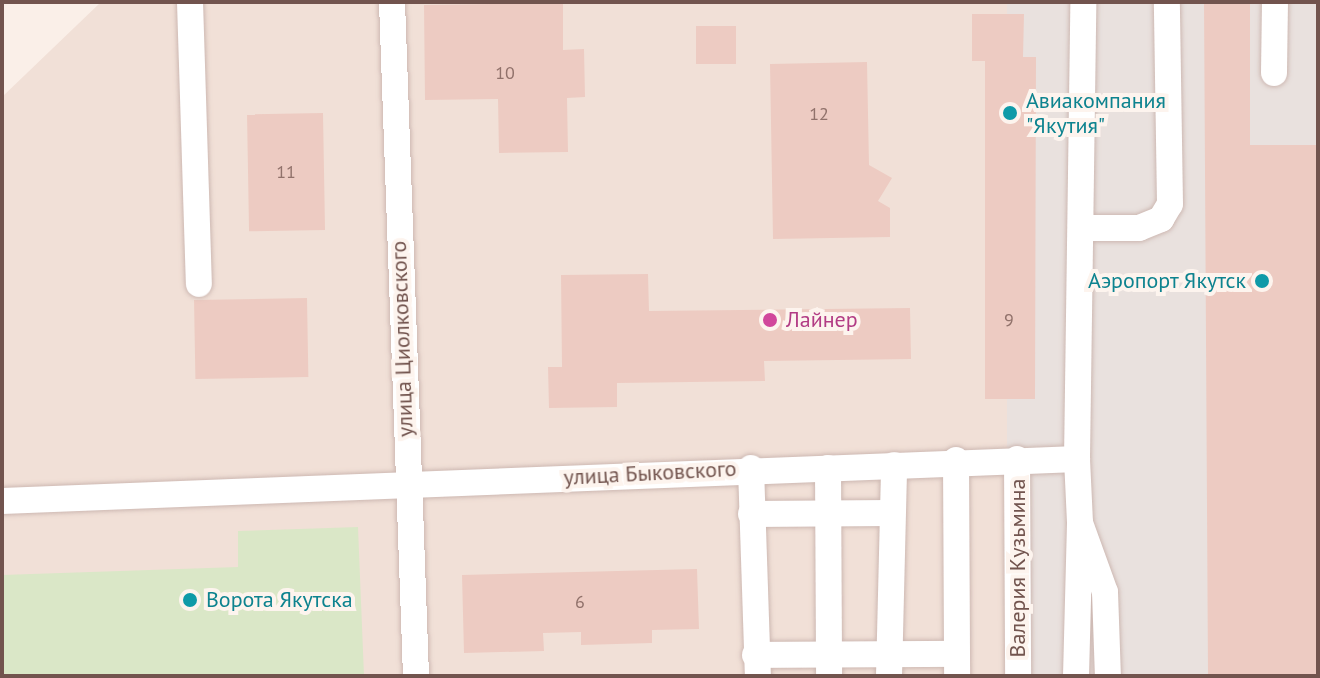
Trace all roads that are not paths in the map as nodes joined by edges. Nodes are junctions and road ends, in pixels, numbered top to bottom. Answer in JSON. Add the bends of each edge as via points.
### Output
{"nodes":[{"id":1,"x":190,"y":2,"type":"edge"},
{"id":2,"x":392,"y":2,"type":"edge"},
{"id":3,"x":1083,"y":2,"type":"edge"},
{"id":4,"x":1167,"y":2,"type":"edge"},
{"id":5,"x":1275,"y":2,"type":"edge"},
{"id":6,"x":1274,"y":73,"type":"dead end"},
{"id":7,"x":1084,"y":228,"type":"junction"},
{"id":8,"x":199,"y":284,"type":"dead end"},
{"id":9,"x":1017,"y":459,"type":"junction"},
{"id":10,"x":1077,"y":459,"type":"junction"},
{"id":11,"x":956,"y":460,"type":"junction"},
{"id":12,"x":894,"y":465,"type":"junction"},
{"id":13,"x":751,"y":468,"type":"junction"},
{"id":14,"x":828,"y":468,"type":"junction"},
{"id":15,"x":406,"y":485,"type":"junction"},
{"id":16,"x":2,"y":501,"type":"edge"},
{"id":17,"x":827,"y":513,"type":"junction"},
{"id":18,"x":892,"y":513,"type":"junction"},
{"id":19,"x":751,"y":514,"type":"junction"},
{"id":20,"x":1080,"y":523,"type":"junction"},
{"id":21,"x":828,"y":665,"type":"edge"},
{"id":22,"x":957,"y":665,"type":"edge"},
{"id":23,"x":757,"y":666,"type":"edge"},
{"id":24,"x":416,"y":676,"type":"edge"},
{"id":25,"x":889,"y":676,"type":"edge"},
{"id":26,"x":1018,"y":676,"type":"edge"},
{"id":27,"x":1076,"y":676,"type":"edge"},
{"id":28,"x":1108,"y":676,"type":"edge"}],
"edges":[{"from":1,"to":8,"type":"street"},
{"from":2,"to":15,"type":"street","name":"улица Циолковского"},
{"from":3,"to":7,"type":"street"},
{"from":4,"to":7,"type":"street","via":[[1170,204],[1161,219],[1139,228]]},
{"from":5,"to":6,"type":"street"},
{"from":7,"to":10,"type":"street"},
{"from":9,"to":10,"type":"street","name":"улица Быковского"},
{"from":9,"to":11,"type":"street","name":"улица Быковского"},
{"from":9,"to":26,"type":"street","name":"Валерия Кузьмина"},
{"from":10,"to":20,"type":"street"},
{"from":11,"to":12,"type":"street","name":"улица Быковского"},
{"from":11,"to":22,"type":"street"},
{"from":12,"to":14,"type":"street","name":"улица Быковского"},
{"from":12,"to":18,"type":"street"},
{"from":13,"to":14,"type":"street","name":"улица Быковского"},
{"from":13,"to":15,"type":"street","name":"улица Быковского"},
{"from":13,"to":19,"type":"street"},
{"from":14,"to":17,"type":"street"},
{"from":15,"to":16,"type":"street","name":"улица Быковского"},
{"from":15,"to":24,"type":"street","name":"улица Циолковского"},
{"from":17,"to":18,"type":"street"},
{"from":17,"to":19,"type":"street"},
{"from":17,"to":21,"type":"street"},
{"from":18,"to":25,"type":"street"},
{"from":19,"to":23,"type":"street"},
{"from":20,"to":27,"type":"street"},
{"from":20,"to":28,"type":"street","via":[[1105,592]]},
{"from":21,"to":22,"type":"street"},
{"from":21,"to":23,"type":"street"}]}
